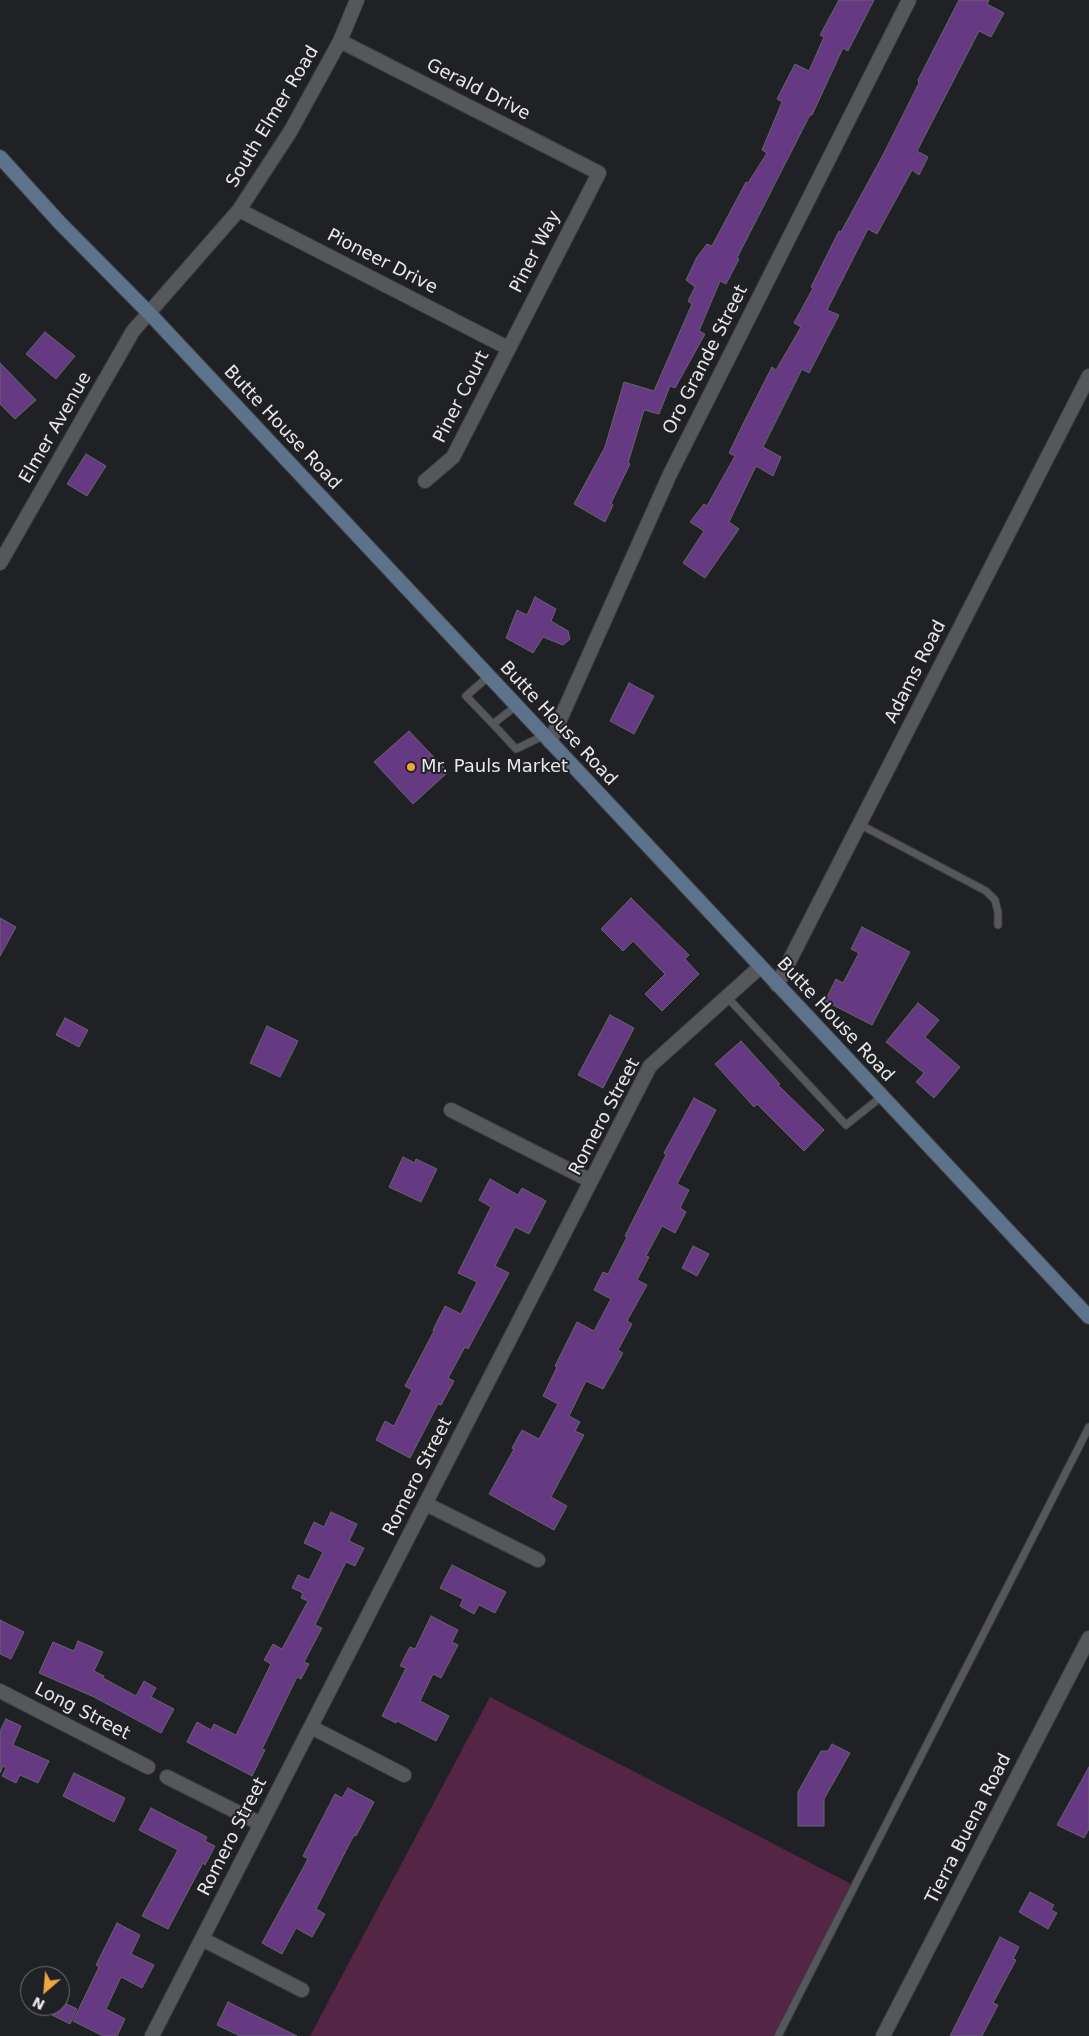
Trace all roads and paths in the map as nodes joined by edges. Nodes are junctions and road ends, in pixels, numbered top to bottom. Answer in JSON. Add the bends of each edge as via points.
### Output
{"nodes":[{"id":1,"x":357,"y":0,"type":"edge"},
{"id":2,"x":909,"y":0,"type":"edge"},
{"id":3,"x":340,"y":41,"type":"junction"},
{"id":4,"x":0,"y":157,"type":"edge"},
{"id":5,"x":599,"y":173,"type":"joint"},
{"id":6,"x":239,"y":210,"type":"junction"},
{"id":7,"x":150,"y":314,"type":"junction"},
{"id":8,"x":508,"y":348,"type":"junction"},
{"id":9,"x":1089,"y":376,"type":"edge"},
{"id":10,"x":425,"y":481,"type":"dead end"},
{"id":11,"x":0,"y":564,"type":"edge"},
{"id":12,"x":488,"y":677,"type":"junction"},
{"id":13,"x":516,"y":706,"type":"junction"},
{"id":14,"x":493,"y":724,"type":"junction"},
{"id":15,"x":546,"y":739,"type":"junction"},
{"id":16,"x":859,"y":824,"type":"junction"},
{"id":17,"x":998,"y":926,"type":"dead end"},
{"id":18,"x":760,"y":967,"type":"junction"},
{"id":19,"x":776,"y":985,"type":"junction"},
{"id":20,"x":727,"y":997,"type":"junction"},
{"id":21,"x":881,"y":1096,"type":"junction"},
{"id":22,"x":452,"y":1110,"type":"dead end"},
{"id":23,"x":591,"y":1181,"type":"junction"},
{"id":24,"x":1089,"y":1318,"type":"edge"},
{"id":25,"x":1089,"y":1427,"type":"edge"},
{"id":26,"x":426,"y":1504,"type":"junction"},
{"id":27,"x":538,"y":1560,"type":"dead end"},
{"id":28,"x":1089,"y":1638,"type":"edge"},
{"id":29,"x":0,"y":1691,"type":"edge"},
{"id":30,"x":311,"y":1727,"type":"junction"},
{"id":31,"x":148,"y":1766,"type":"dead end"},
{"id":32,"x":404,"y":1775,"type":"dead end"},
{"id":33,"x":167,"y":1777,"type":"dead end"},
{"id":34,"x":261,"y":1824,"type":"junction"},
{"id":35,"x":202,"y":1939,"type":"junction"},
{"id":36,"x":302,"y":1990,"type":"dead end"},
{"id":37,"x":152,"y":2036,"type":"edge"},
{"id":38,"x":778,"y":2036,"type":"edge"},
{"id":39,"x":883,"y":2036,"type":"edge"}],
"edges":[{"from":1,"to":3,"type":"street","name":"South Elmer Road"},
{"from":2,"to":15,"type":"street","name":"Oro Grande Street","via":[[670,474]]},
{"from":3,"to":5,"type":"street","name":"Gerald Drive"},
{"from":3,"to":6,"type":"street","name":"South Elmer Road","via":[[290,132]]},
{"from":4,"to":7,"type":"main road","name":"Butte House Road"},
{"from":5,"to":8,"type":"street","name":"Piner Way"},
{"from":6,"to":7,"type":"street","name":"South Elmer Road"},
{"from":6,"to":8,"type":"street","name":"Pioneer Drive"},
{"from":7,"to":11,"type":"street","name":"Elmer Avenue","via":[[133,331]]},
{"from":7,"to":12,"type":"main road","name":"Butte House Road"},
{"from":8,"to":10,"type":"street","name":"Piner Court","via":[[453,457]]},
{"from":9,"to":16,"type":"street","name":"Adams Road"},
{"from":12,"to":13,"type":"main road","name":"Butte House Road"},
{"from":12,"to":14,"type":"lane","via":[[466,696]]},
{"from":13,"to":14,"type":"lane"},
{"from":13,"to":15,"type":"main road","name":"Butte House Road"},
{"from":14,"to":15,"type":"lane","via":[[516,749]]},
{"from":15,"to":18,"type":"main road","name":"Butte House Road"},
{"from":16,"to":17,"type":"lane","via":[[986,891],[995,900]]},
{"from":16,"to":19,"type":"street","name":"Adams Road"},
{"from":18,"to":19,"type":"main road","name":"Butte House Road"},
{"from":18,"to":20,"type":"street","name":"Romero Street"},
{"from":19,"to":21,"type":"main road","name":"Butte House Road"},
{"from":20,"to":21,"type":"lane","via":[[846,1126]]},
{"from":20,"to":23,"type":"street","name":"Romero Street","via":[[650,1066]]},
{"from":21,"to":24,"type":"main road","name":"Butte House Road"},
{"from":22,"to":23,"type":"street"},
{"from":23,"to":26,"type":"street","name":"Romero Street"},
{"from":25,"to":38,"type":"lane"},
{"from":26,"to":27,"type":"street"},
{"from":26,"to":30,"type":"street","name":"Romero Street"},
{"from":28,"to":39,"type":"street","name":"Tierra Buena Road"},
{"from":29,"to":31,"type":"street","name":"Long Street"},
{"from":30,"to":32,"type":"street"},
{"from":30,"to":34,"type":"street","name":"Romero Street"},
{"from":33,"to":34,"type":"street"},
{"from":34,"to":35,"type":"street","name":"Romero Street"},
{"from":35,"to":36,"type":"street"},
{"from":35,"to":37,"type":"street","name":"Romero Street"}]}
